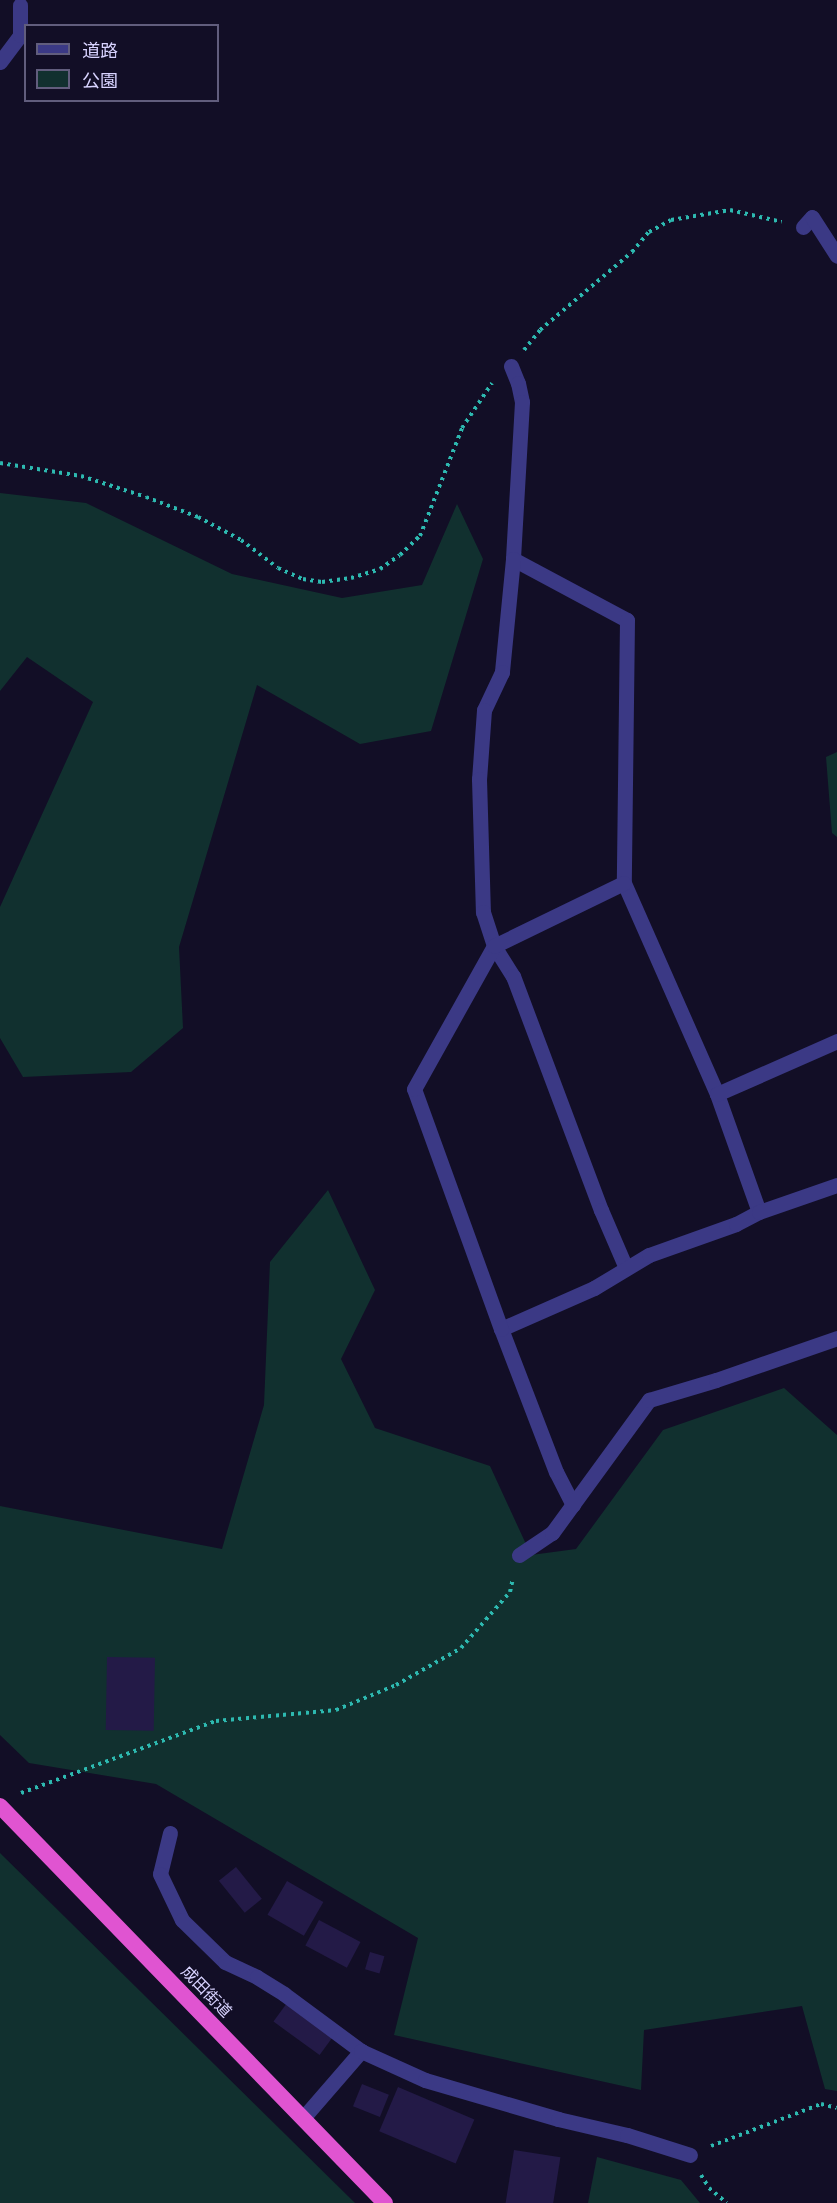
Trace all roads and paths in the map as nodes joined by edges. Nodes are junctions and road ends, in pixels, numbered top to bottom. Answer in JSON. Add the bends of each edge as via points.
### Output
{"nodes":[{"id":1,"x":19,"y":3,"type":"edge"},
{"id":2,"x":0,"y":62,"type":"edge"},
{"id":3,"x":803,"y":227,"type":"joint"},
{"id":4,"x":837,"y":256,"type":"edge"},
{"id":5,"x":511,"y":366,"type":"junction"},
{"id":6,"x":0,"y":463,"type":"edge"},
{"id":7,"x":513,"y":559,"type":"junction"},
{"id":8,"x":624,"y":883,"type":"junction"},
{"id":9,"x":494,"y":946,"type":"junction"},
{"id":10,"x":837,"y":1041,"type":"edge"},
{"id":11,"x":717,"y":1094,"type":"junction"},
{"id":12,"x":837,"y":1185,"type":"edge"},
{"id":13,"x":759,"y":1212,"type":"junction"},
{"id":14,"x":627,"y":1268,"type":"junction"},
{"id":15,"x":501,"y":1329,"type":"junction"},
{"id":16,"x":837,"y":1338,"type":"edge"},
{"id":17,"x":573,"y":1505,"type":"junction"},
{"id":18,"x":519,"y":1555,"type":"joint"},
{"id":19,"x":21,"y":1794,"type":"dead end"},
{"id":20,"x":0,"y":1806,"type":"edge"},
{"id":21,"x":170,"y":1833,"type":"dead end"},
{"id":22,"x":361,"y":2051,"type":"junction"},
{"id":23,"x":837,"y":2108,"type":"edge"},
{"id":24,"x":303,"y":2118,"type":"junction"},
{"id":25,"x":690,"y":2155,"type":"junction"},
{"id":26,"x":385,"y":2203,"type":"edge"},
{"id":27,"x":727,"y":2203,"type":"edge"}],
"edges":[{"from":1,"to":2,"type":"street","via":[[20,35]]},
{"from":3,"to":4,"type":"street","via":[[813,217]]},
{"from":3,"to":5,"type":"path","via":[[730,210],[671,220],[649,232],[632,252],[540,330]]},
{"from":5,"to":6,"type":"path","via":[[480,398],[462,428],[420,536],[380,569],[351,578],[322,582],[303,579],[278,568],[241,540],[146,497],[81,476]]},
{"from":5,"to":7,"type":"street","via":[[522,402]]},
{"from":7,"to":8,"type":"street","via":[[627,620]]},
{"from":7,"to":9,"type":"street","via":[[502,672],[484,710],[479,779],[483,912]]},
{"from":8,"to":9,"type":"street"},
{"from":8,"to":11,"type":"street"},
{"from":9,"to":14,"type":"street","via":[[513,976],[601,1210]]},
{"from":9,"to":15,"type":"street","via":[[414,1089]]},
{"from":10,"to":11,"type":"street"},
{"from":11,"to":13,"type":"street"},
{"from":12,"to":13,"type":"street"},
{"from":13,"to":14,"type":"street"},
{"from":14,"to":15,"type":"street","via":[[594,1288]]},
{"from":15,"to":17,"type":"street","via":[[556,1472]]},
{"from":16,"to":17,"type":"street","via":[[649,1400]]},
{"from":17,"to":18,"type":"street","via":[[552,1533]]},
{"from":18,"to":19,"type":"path","via":[[510,1592],[461,1648],[396,1685],[336,1710],[216,1721]]},
{"from":20,"to":24,"type":"highway","name":"成田街道"},
{"from":21,"to":22,"type":"street","via":[[160,1874],[182,1920],[225,1962],[284,1994]]},
{"from":22,"to":24,"type":"street"},
{"from":22,"to":25,"type":"street","via":[[425,2080]]},
{"from":23,"to":25,"type":"path","via":[[821,2104]]},
{"from":24,"to":26,"type":"highway","name":"成田街道"},
{"from":25,"to":27,"type":"path","via":[[709,2188]]}]}
